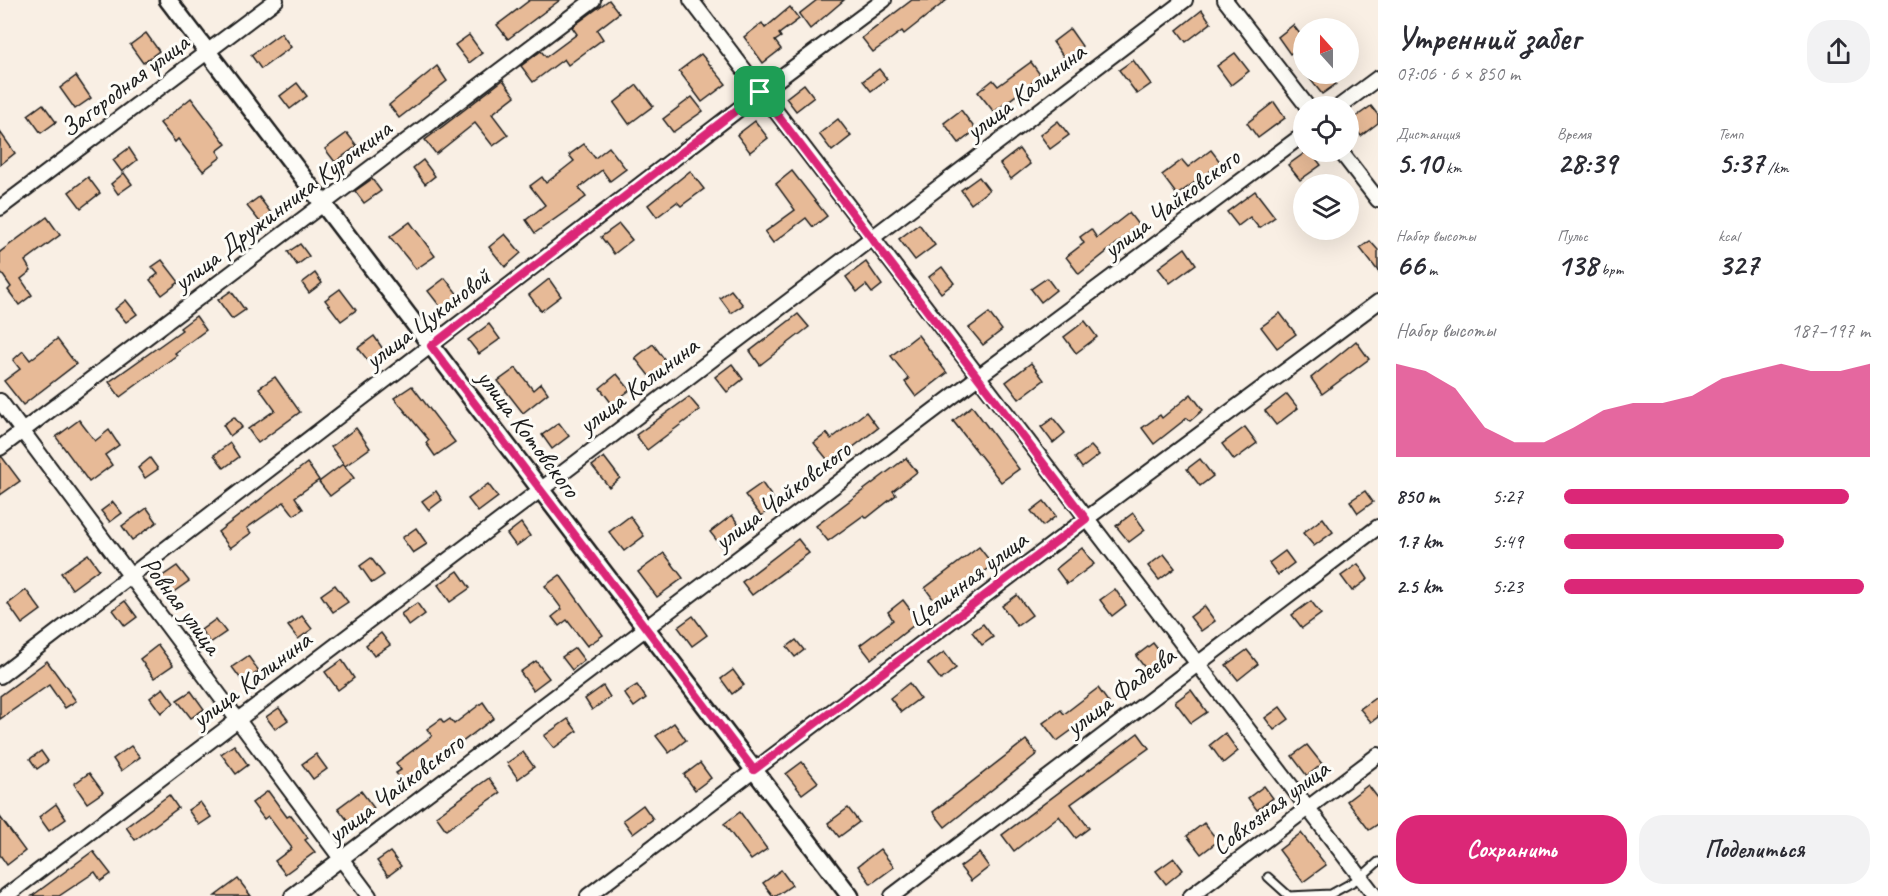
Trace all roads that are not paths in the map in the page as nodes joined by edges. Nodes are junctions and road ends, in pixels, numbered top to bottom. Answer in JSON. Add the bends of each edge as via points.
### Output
{"nodes":[{"id":1,"x":168,"y":0,"type":"edge"},
{"id":2,"x":276,"y":0,"type":"edge"},
{"id":3,"x":593,"y":0,"type":"edge"},
{"id":4,"x":691,"y":0,"type":"edge"},
{"id":5,"x":884,"y":0,"type":"edge"},
{"id":6,"x":1185,"y":0,"type":"edge"},
{"id":7,"x":1225,"y":0,"type":"edge"},
{"id":8,"x":208,"y":52,"type":"junction"},
{"id":9,"x":1378,"y":78,"type":"edge"},
{"id":10,"x":760,"y":92,"type":"junction"},
{"id":11,"x":1299,"y":96,"type":"edge"},
{"id":12,"x":1354,"y":96,"type":"edge"},
{"id":13,"x":1293,"y":142,"type":"edge"},
{"id":14,"x":1349,"y":162,"type":"edge"},
{"id":15,"x":1378,"y":200,"type":"edge"},
{"id":16,"x":323,"y":204,"type":"junction"},
{"id":17,"x":0,"y":208,"type":"edge"},
{"id":18,"x":872,"y":237,"type":"junction"},
{"id":19,"x":1378,"y":302,"type":"edge"},
{"id":20,"x":431,"y":346,"type":"junction"},
{"id":21,"x":978,"y":377,"type":"junction"},
{"id":22,"x":0,"y":401,"type":"edge"},
{"id":23,"x":22,"y":431,"type":"junction"},
{"id":24,"x":0,"y":448,"type":"edge"},
{"id":25,"x":540,"y":489,"type":"junction"},
{"id":26,"x":1086,"y":519,"type":"junction"},
{"id":27,"x":1378,"y":527,"type":"edge"},
{"id":28,"x":130,"y":575,"type":"junction"},
{"id":29,"x":646,"y":628,"type":"junction"},
{"id":30,"x":1197,"y":663,"type":"junction"},
{"id":31,"x":0,"y":676,"type":"edge"},
{"id":32,"x":237,"y":719,"type":"junction"},
{"id":33,"x":1378,"y":756,"type":"edge"},
{"id":34,"x":754,"y":770,"type":"junction"},
{"id":35,"x":1308,"y":808,"type":"junction"},
{"id":36,"x":341,"y":858,"type":"junction"},
{"id":37,"x":1378,"y":862,"type":"edge"},
{"id":38,"x":1268,"y":878,"type":"dead end"},
{"id":39,"x":1360,"y":878,"type":"junction"},
{"id":40,"x":6,"y":896,"type":"edge"},
{"id":41,"x":292,"y":896,"type":"edge"},
{"id":42,"x":369,"y":896,"type":"edge"},
{"id":43,"x":588,"y":896,"type":"edge"},
{"id":44,"x":850,"y":896,"type":"edge"},
{"id":45,"x":892,"y":896,"type":"edge"},
{"id":46,"x":1191,"y":896,"type":"edge"},
{"id":47,"x":1375,"y":896,"type":"edge"}],
"edges":[{"from":1,"to":8,"type":"street","name":"улица Котовского"},
{"from":2,"to":8,"type":"street","name":"Загородная улица"},
{"from":3,"to":16,"type":"street","name":"улица Дружинника Курочкина"},
{"from":4,"to":10,"type":"street"},
{"from":5,"to":10,"type":"street","name":"улица Цукановой"},
{"from":6,"to":18,"type":"street","name":"улица Калинина"},
{"from":7,"to":11,"type":"street"},
{"from":8,"to":16,"type":"street","name":"улица Котовского"},
{"from":8,"to":17,"type":"street","name":"Загородная улица"},
{"from":9,"to":12,"type":"street"},
{"from":10,"to":18,"type":"street"},
{"from":10,"to":20,"type":"street","name":"улица Цукановой"},
{"from":13,"to":21,"type":"street","name":"улица Чайковского"},
{"from":14,"to":15,"type":"street"},
{"from":16,"to":20,"type":"street","name":"улица Котовского"},
{"from":16,"to":23,"type":"street","name":"улица Дружинника Курочкина"},
{"from":18,"to":21,"type":"street"},
{"from":18,"to":25,"type":"street","name":"улица Калинина"},
{"from":19,"to":26,"type":"street","name":"Целинная улица"},
{"from":20,"to":25,"type":"street","name":"улица Котовского"},
{"from":20,"to":28,"type":"street","name":"улица Цукановой"},
{"from":21,"to":26,"type":"street"},
{"from":21,"to":29,"type":"street","name":"улица Чайковского"},
{"from":22,"to":23,"type":"street","name":"Ровная улица"},
{"from":23,"to":24,"type":"street","name":"улица Дружинника Курочкина"},
{"from":23,"to":28,"type":"street","name":"Ровная улица"},
{"from":25,"to":29,"type":"street","name":"улица Котовского"},
{"from":25,"to":32,"type":"street","name":"улица Калинина"},
{"from":26,"to":30,"type":"street"},
{"from":26,"to":34,"type":"street","name":"Целинная улица"},
{"from":27,"to":30,"type":"street","name":"улица Фадеева"},
{"from":28,"to":31,"type":"street","name":"улица Цукановой"},
{"from":28,"to":32,"type":"street","name":"Ровная улица"},
{"from":29,"to":34,"type":"street","name":"улица Котовского"},
{"from":29,"to":36,"type":"street","name":"улица Чайковского"},
{"from":30,"to":35,"type":"street"},
{"from":30,"to":45,"type":"street","name":"улица Фадеева"},
{"from":32,"to":36,"type":"street","name":"Ровная улица"},
{"from":32,"to":40,"type":"street","name":"улица Калинина"},
{"from":33,"to":35,"type":"street","name":"Совхозная улица"},
{"from":34,"to":43,"type":"street","name":"Целинная улица"},
{"from":34,"to":44,"type":"street","name":"улица Котовского"},
{"from":35,"to":39,"type":"street"},
{"from":35,"to":46,"type":"street","name":"Совхозная улица"},
{"from":36,"to":41,"type":"street","name":"улица Чайковского"},
{"from":36,"to":42,"type":"street","name":"Ровная улица"},
{"from":37,"to":39,"type":"lane"},
{"from":38,"to":39,"type":"lane","via":[[1289,896],[1331,894]]},
{"from":39,"to":47,"type":"street"}]}
